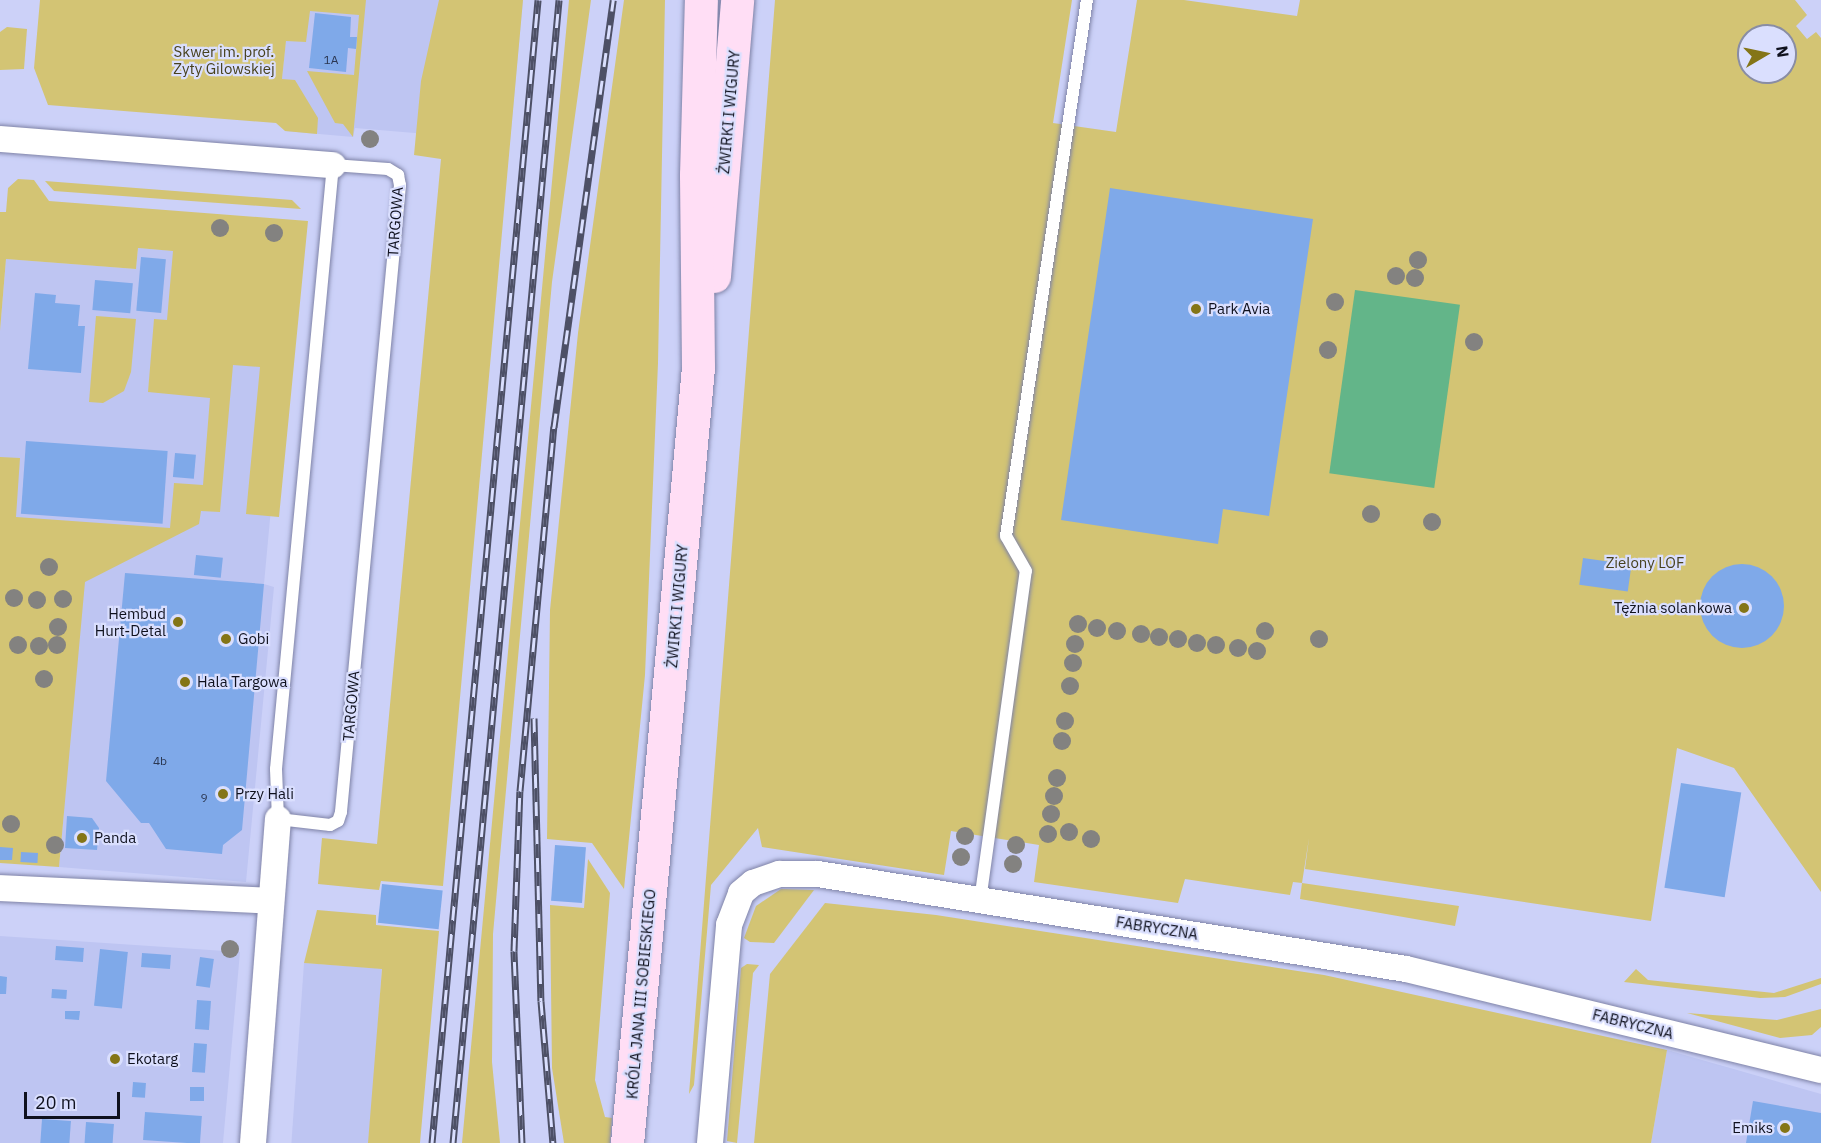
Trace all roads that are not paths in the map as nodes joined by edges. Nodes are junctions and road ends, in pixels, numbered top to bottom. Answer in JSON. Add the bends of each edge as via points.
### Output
{"nodes":[{"id":1,"x":701,"y":0,"type":"edge"},
{"id":2,"x":737,"y":0,"type":"edge"},
{"id":3,"x":1087,"y":0,"type":"edge"},
{"id":4,"x":0,"y":139,"type":"edge"},
{"id":5,"x":333,"y":165,"type":"junction"},
{"id":6,"x":698,"y":367,"type":"junction"},
{"id":7,"x":278,"y":819,"type":"junction"},
{"id":8,"x":654,"y":846,"type":"joint"},
{"id":9,"x":0,"y":888,"type":"edge"},
{"id":10,"x":980,"y":901,"type":"junction"},
{"id":11,"x":271,"y":902,"type":"junction"},
{"id":12,"x":1821,"y":1070,"type":"edge"},
{"id":13,"x":253,"y":1143,"type":"edge"},
{"id":14,"x":627,"y":1143,"type":"edge"},
{"id":15,"x":710,"y":1143,"type":"edge"}],
"edges":[{"from":1,"to":6,"type":"main road","name":"ŻWIRKI I WIGURY","via":[[696,175]]},
{"from":2,"to":6,"type":"main road","name":"ŻWIRKI I WIGURY","via":[[710,321]]},
{"from":3,"to":10,"type":"lane","via":[[1006,536],[1026,571]]},
{"from":4,"to":5,"type":"street"},
{"from":5,"to":7,"type":"lane","via":[[276,769]]},
{"from":5,"to":7,"type":"lane","name":"TARGOWA","via":[[388,169],[398,175],[400,185],[341,812],[338,821],[330,825]]},
{"from":6,"to":8,"type":"main road","name":"ŻWIRKI I WIGURY"},
{"from":7,"to":11,"type":"street"},
{"from":8,"to":14,"type":"main road","name":"KRÓLA JANA III SOBIESKIEGO"},
{"from":9,"to":11,"type":"street"},
{"from":10,"to":12,"type":"street","name":"FABRYCZNA","via":[[1406,969]]},
{"from":10,"to":15,"type":"street","name":"FABRYCZNA","via":[[796,873],[764,878],[741,893],[728,936]]},
{"from":11,"to":13,"type":"street"}]}
